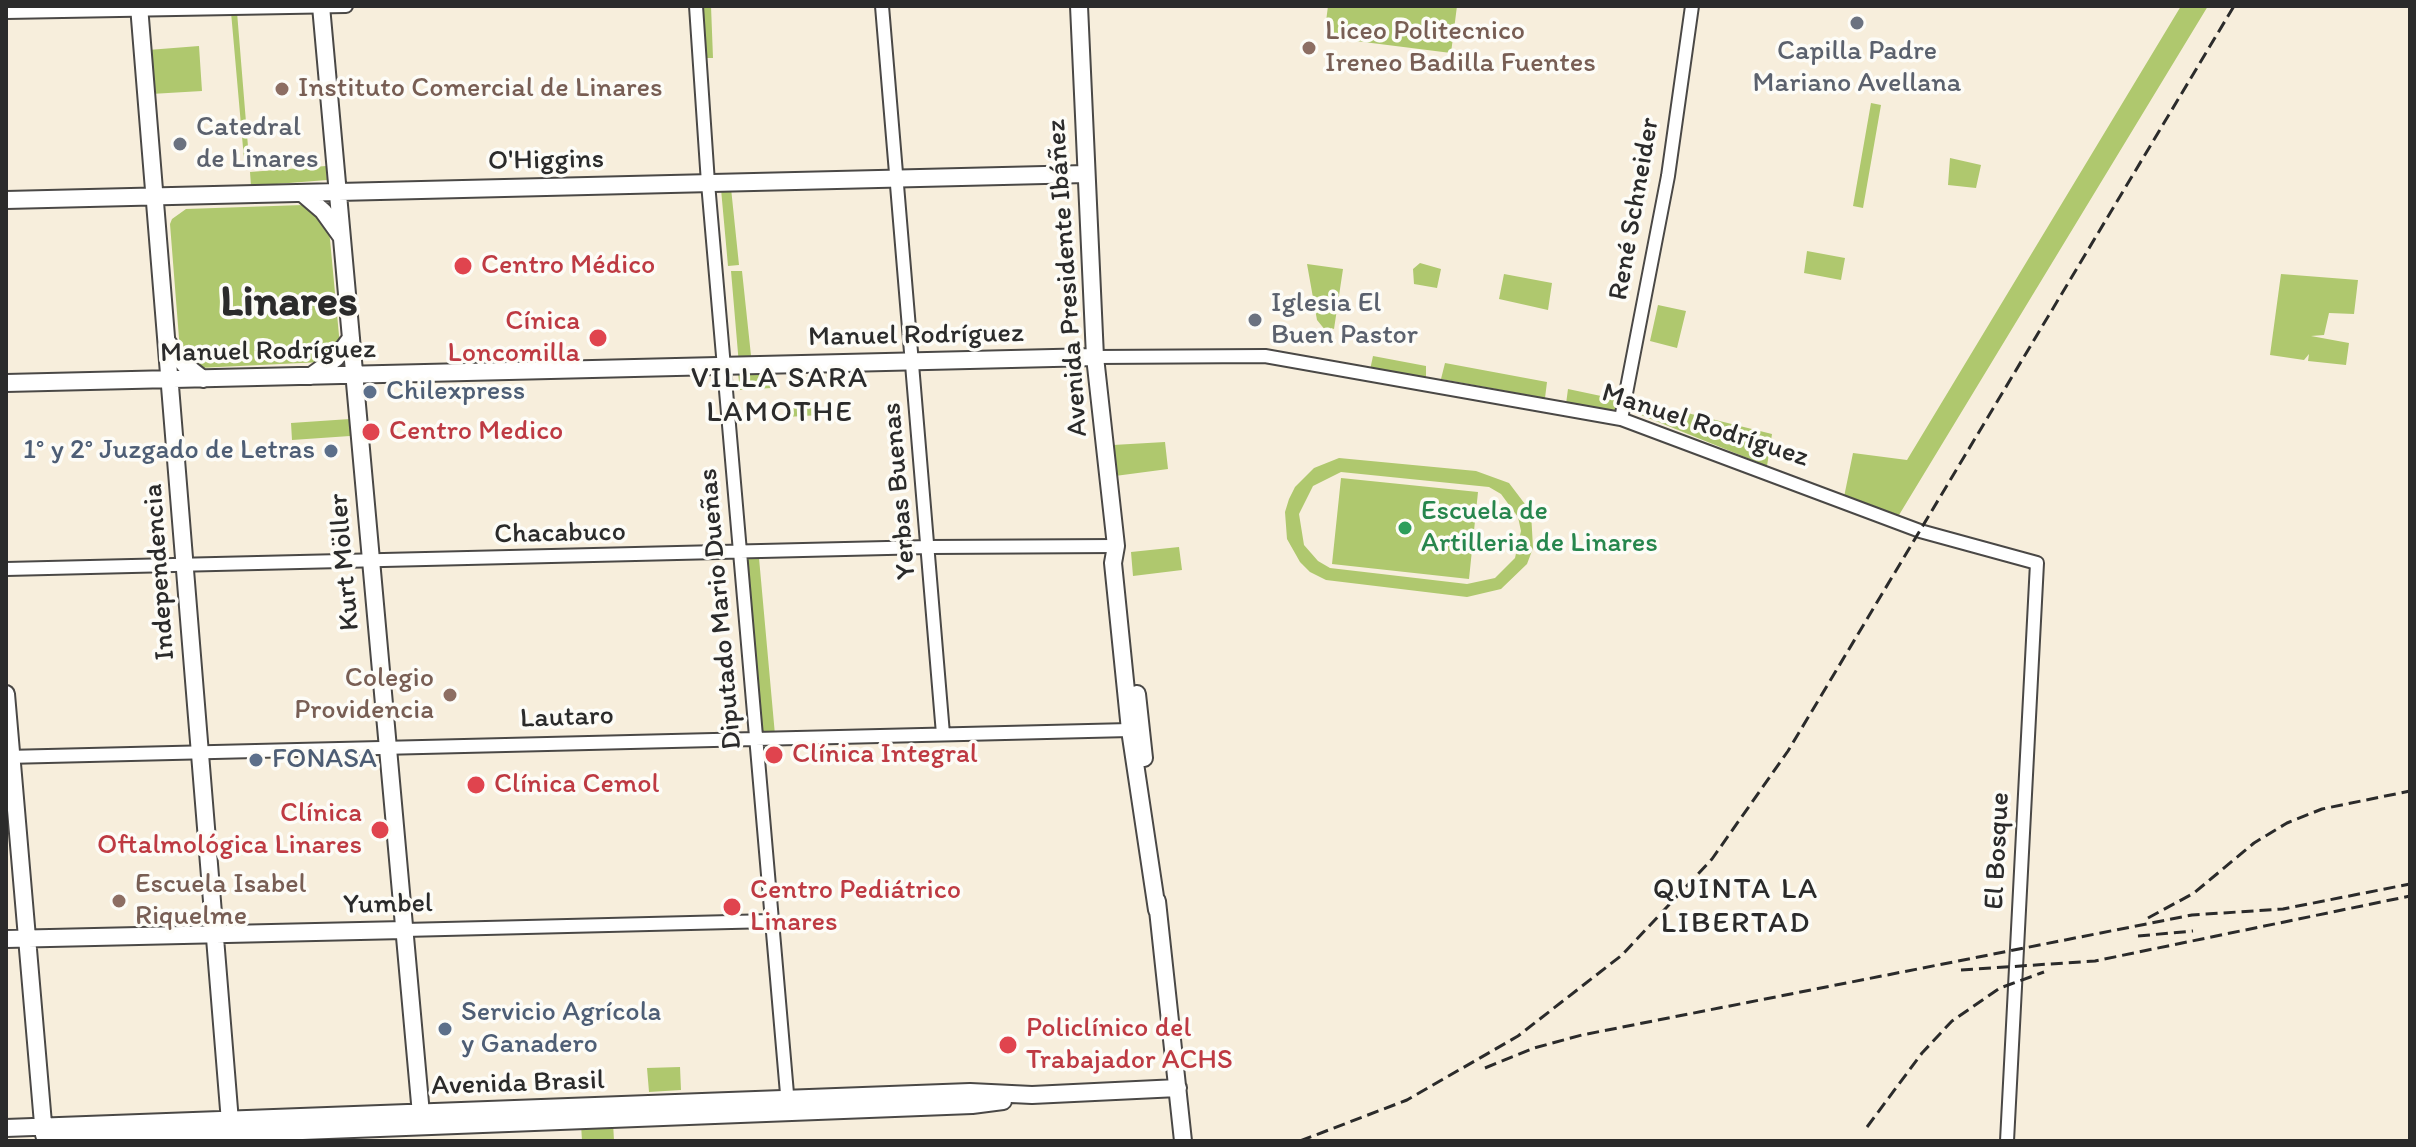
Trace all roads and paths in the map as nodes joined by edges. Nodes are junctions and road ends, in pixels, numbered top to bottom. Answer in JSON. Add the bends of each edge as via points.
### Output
{"nodes":[{"id":1,"x":321,"y":6,"type":"edge"},
{"id":2,"x":346,"y":6,"type":"edge"},
{"id":3,"x":696,"y":6,"type":"edge"},
{"id":4,"x":882,"y":6,"type":"edge"},
{"id":5,"x":1079,"y":6,"type":"edge"},
{"id":6,"x":1692,"y":6,"type":"edge"},
{"id":7,"x":139,"y":9,"type":"edge"},
{"id":8,"x":6,"y":12,"type":"edge"},
{"id":9,"x":1086,"y":174,"type":"junction"},
{"id":10,"x":897,"y":178,"type":"junction"},
{"id":11,"x":708,"y":183,"type":"junction"},
{"id":12,"x":338,"y":192,"type":"junction"},
{"id":13,"x":302,"y":193,"type":"junction"},
{"id":14,"x":155,"y":198,"type":"junction"},
{"id":15,"x":191,"y":198,"type":"junction"},
{"id":16,"x":6,"y":200,"type":"edge"},
{"id":17,"x":158,"y":230,"type":"junction"},
{"id":18,"x":342,"y":238,"type":"junction"},
{"id":19,"x":351,"y":338,"type":"junction"},
{"id":20,"x":167,"y":342,"type":"junction"},
{"id":21,"x":1095,"y":357,"type":"junction"},
{"id":22,"x":913,"y":363,"type":"junction"},
{"id":23,"x":724,"y":367,"type":"junction"},
{"id":24,"x":354,"y":376,"type":"junction"},
{"id":25,"x":310,"y":377,"type":"junction"},
{"id":26,"x":203,"y":379,"type":"junction"},
{"id":27,"x":171,"y":380,"type":"junction"},
{"id":28,"x":6,"y":383,"type":"edge"},
{"id":29,"x":1621,"y":419,"type":"junction"},
{"id":30,"x":1116,"y":546,"type":"junction"},
{"id":31,"x":929,"y":547,"type":"junction"},
{"id":32,"x":740,"y":554,"type":"junction"},
{"id":33,"x":371,"y":561,"type":"junction"},
{"id":34,"x":2037,"y":563,"type":"joint"},
{"id":35,"x":185,"y":565,"type":"junction"},
{"id":36,"x":6,"y":569,"type":"edge"},
{"id":37,"x":6,"y":694,"type":"edge"},
{"id":38,"x":1135,"y":728,"type":"junction"},
{"id":39,"x":943,"y":734,"type":"junction"},
{"id":40,"x":756,"y":737,"type":"junction"},
{"id":41,"x":388,"y":747,"type":"junction"},
{"id":42,"x":199,"y":752,"type":"junction"},
{"id":43,"x":9,"y":757,"type":"edge"},
{"id":44,"x":772,"y":921,"type":"junction"},
{"id":45,"x":404,"y":930,"type":"junction"},
{"id":46,"x":215,"y":935,"type":"junction"},
{"id":47,"x":6,"y":939,"type":"edge"},
{"id":48,"x":27,"y":939,"type":"junction"},
{"id":49,"x":1178,"y":1088,"type":"junction"},
{"id":50,"x":788,"y":1106,"type":"junction"},
{"id":51,"x":421,"y":1114,"type":"junction"},
{"id":52,"x":407,"y":1127,"type":"junction"},
{"id":53,"x":6,"y":1128,"type":"edge"},
{"id":54,"x":231,"y":1128,"type":"junction"},
{"id":55,"x":44,"y":1137,"type":"edge"},
{"id":56,"x":1183,"y":1141,"type":"edge"},
{"id":57,"x":2007,"y":1141,"type":"edge"}],
"edges":[{"from":1,"to":2,"type":"street"},
{"from":1,"to":7,"type":"street"},
{"from":1,"to":12,"type":"main road","name":"Kurt Möller"},
{"from":3,"to":11,"type":"street","name":"Diputado Mario Dueñas"},
{"from":4,"to":10,"type":"street","name":"Yerbas Buenas"},
{"from":5,"to":9,"type":"main road","name":"Avenida Presidente Ibáñez"},
{"from":6,"to":29,"type":"street","name":"René Schneider","via":[[1668,176]]},
{"from":7,"to":8,"type":"street"},
{"from":7,"to":14,"type":"main road","name":"Independencia"},
{"from":9,"to":10,"type":"main road","name":"O'Higgins"},
{"from":9,"to":21,"type":"main road","name":"Avenida Presidente Ibáñez"},
{"from":10,"to":11,"type":"main road","name":"O'Higgins"},
{"from":10,"to":22,"type":"street","name":"Yerbas Buenas"},
{"from":11,"to":12,"type":"main road","name":"O'Higgins"},
{"from":11,"to":23,"type":"street","name":"Diputado Mario Dueñas"},
{"from":12,"to":13,"type":"main road","name":"O'Higgins"},
{"from":12,"to":18,"type":"main road","name":"Kurt Möller"},
{"from":13,"to":15,"type":"main road","name":"O'Higgins"},
{"from":13,"to":18,"type":"main road"},
{"from":14,"to":15,"type":"main road","name":"O'Higgins"},
{"from":14,"to":16,"type":"main road","name":"O'Higgins"},
{"from":14,"to":17,"type":"main road","name":"Independencia"},
{"from":15,"to":17,"type":"main road","via":[[171,211]]},
{"from":17,"to":20,"type":"main road","name":"Independencia"},
{"from":18,"to":19,"type":"main road","name":"Kurt Möller"},
{"from":19,"to":24,"type":"main road","name":"Kurt Möller"},
{"from":19,"to":25,"type":"main road","via":[[336,358]]},
{"from":20,"to":26,"type":"main road"},
{"from":20,"to":27,"type":"main road","name":"Independencia"},
{"from":21,"to":22,"type":"main road","name":"Manuel Rodríguez"},
{"from":21,"to":29,"type":"street","name":"Manuel Rodríguez","via":[[1265,356]]},
{"from":21,"to":30,"type":"main road","name":"Avenida Presidente Ibáñez"},
{"from":22,"to":23,"type":"main road","name":"Manuel Rodríguez"},
{"from":22,"to":31,"type":"street","name":"Yerbas Buenas"},
{"from":23,"to":24,"type":"main road","name":"Manuel Rodríguez"},
{"from":23,"to":32,"type":"street","name":"Diputado Mario Dueñas"},
{"from":24,"to":25,"type":"main road","name":"Manuel Rodríguez"},
{"from":24,"to":33,"type":"main road","name":"Kurt Möller"},
{"from":25,"to":26,"type":"main road","name":"Manuel Rodríguez"},
{"from":26,"to":27,"type":"main road","name":"Manuel Rodríguez"},
{"from":27,"to":28,"type":"main road","name":"Manuel Rodríguez"},
{"from":27,"to":35,"type":"main road","name":"Independencia"},
{"from":29,"to":34,"type":"street","name":"Manuel Rodríguez","via":[[1920,531]]},
{"from":30,"to":31,"type":"street","name":"Chacabuco"},
{"from":30,"to":38,"type":"main road","name":"Avenida Presidente Ibáñez","via":[[1113,563]]},
{"from":31,"to":32,"type":"street","name":"Chacabuco"},
{"from":31,"to":39,"type":"street","name":"Yerbas Buenas"},
{"from":32,"to":33,"type":"street","name":"Chacabuco"},
{"from":32,"to":40,"type":"street","name":"Diputado Mario Dueñas"},
{"from":33,"to":35,"type":"street","name":"Chacabuco"},
{"from":33,"to":41,"type":"main road","name":"Kurt Möller"},
{"from":34,"to":57,"type":"street","name":"El Bosque"},
{"from":35,"to":36,"type":"street","name":"Chacabuco"},
{"from":35,"to":42,"type":"main road","name":"Independencia"},
{"from":37,"to":43,"type":"main road"},
{"from":38,"to":39,"type":"street","name":"Lautaro"},
{"from":38,"to":49,"type":"main road","name":"Avenida Presidente Ibáñez","via":[[1144,844]]},
{"from":39,"to":40,"type":"street","name":"Lautaro"},
{"from":40,"to":41,"type":"street","name":"Lautaro"},
{"from":40,"to":44,"type":"street","name":"Diputado Mario Dueñas"},
{"from":41,"to":42,"type":"street","name":"Lautaro"},
{"from":41,"to":45,"type":"main road","name":"Kurt Möller"},
{"from":42,"to":43,"type":"street","name":"Lautaro"},
{"from":42,"to":46,"type":"main road","name":"Independencia"},
{"from":43,"to":48,"type":"main road"},
{"from":44,"to":45,"type":"street","name":"Yumbel"},
{"from":44,"to":50,"type":"street","name":"Diputado Mario Dueñas"},
{"from":45,"to":46,"type":"main road","name":"Yumbel"},
{"from":45,"to":51,"type":"main road","name":"Kurt Möller"},
{"from":46,"to":48,"type":"main road","name":"Yumbel"},
{"from":46,"to":54,"type":"main road","name":"Independencia"},
{"from":47,"to":48,"type":"main road","name":"Yumbel"},
{"from":48,"to":55,"type":"main road"},
{"from":49,"to":50,"type":"main road","name":"Avenida Brasil","via":[[1032,1095],[972,1105]]},
{"from":49,"to":56,"type":"main road","name":"Avenida Presidente Ibáñez"},
{"from":50,"to":51,"type":"main road","name":"Avenida Brasil"},
{"from":50,"to":52,"type":"main road","name":"Avenida Brasil"},
{"from":51,"to":52,"type":"main road"},
{"from":51,"to":54,"type":"main road","name":"Avenida Brasil"},
{"from":52,"to":54,"type":"main road","name":"Avenida Brasil"},
{"from":53,"to":55,"type":"main road","name":"Avenida Brasil"},
{"from":54,"to":55,"type":"main road","name":"Avenida Brasil"}]}
